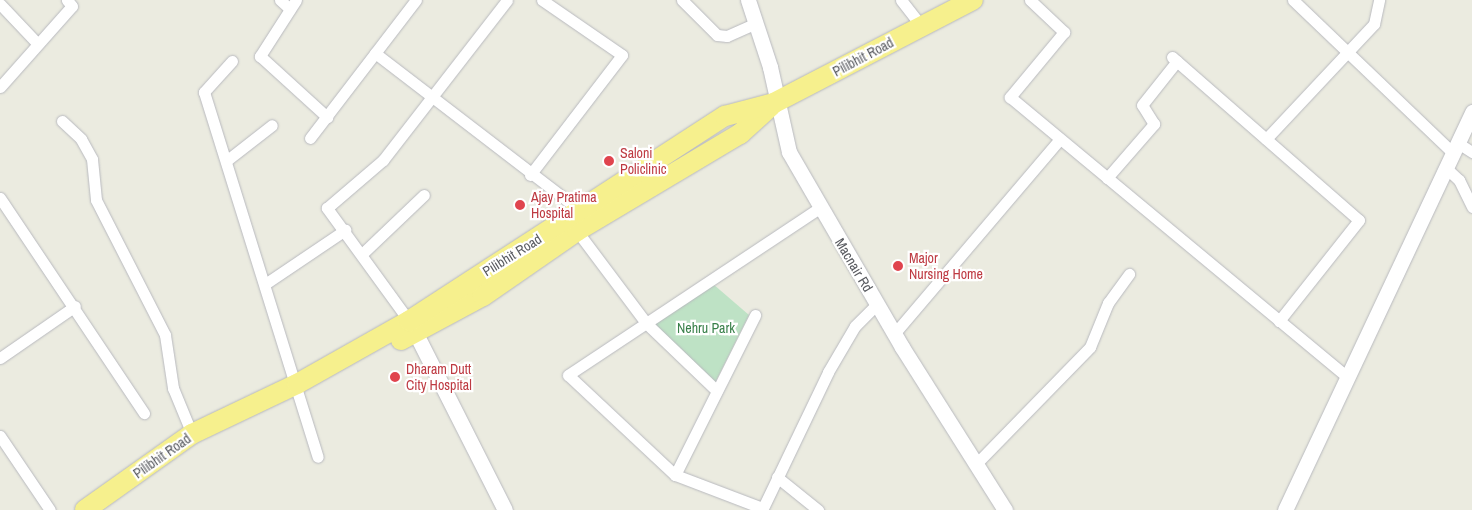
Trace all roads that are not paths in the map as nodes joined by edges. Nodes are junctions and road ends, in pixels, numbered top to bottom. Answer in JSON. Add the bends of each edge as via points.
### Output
{"nodes":[{"id":1,"x":67,"y":0,"type":"edge"},
{"id":2,"x":280,"y":0,"type":"edge"},
{"id":3,"x":416,"y":0,"type":"edge"},
{"id":4,"x":507,"y":0,"type":"edge"},
{"id":5,"x":542,"y":0,"type":"edge"},
{"id":6,"x":682,"y":0,"type":"edge"},
{"id":7,"x":748,"y":0,"type":"edge"},
{"id":8,"x":901,"y":0,"type":"edge"},
{"id":9,"x":1030,"y":0,"type":"edge"},
{"id":10,"x":1293,"y":0,"type":"edge"},
{"id":11,"x":1380,"y":0,"type":"edge"},
{"id":12,"x":968,"y":1,"type":"edge"},
{"id":13,"x":0,"y":4,"type":"edge"},
{"id":14,"x":293,"y":4,"type":"edge"},
{"id":15,"x":756,"y":23,"type":"junction"},
{"id":16,"x":921,"y":26,"type":"junction"},
{"id":17,"x":37,"y":43,"type":"junction"},
{"id":18,"x":1345,"y":50,"type":"junction"},
{"id":19,"x":376,"y":53,"type":"junction"},
{"id":20,"x":232,"y":61,"type":"dead end"},
{"id":21,"x":0,"y":87,"type":"edge"},
{"id":22,"x":433,"y":98,"type":"junction"},
{"id":23,"x":774,"y":103,"type":"junction"},
{"id":24,"x":1472,"y":112,"type":"edge"},
{"id":25,"x":327,"y":117,"type":"junction"},
{"id":26,"x":62,"y":121,"type":"dead end"},
{"id":27,"x":272,"y":125,"type":"dead end"},
{"id":28,"x":310,"y":138,"type":"dead end"},
{"id":29,"x":1060,"y":139,"type":"junction"},
{"id":30,"x":1266,"y":139,"type":"junction"},
{"id":31,"x":1455,"y":148,"type":"junction"},
{"id":32,"x":1472,"y":152,"type":"edge"},
{"id":33,"x":226,"y":161,"type":"junction"},
{"id":34,"x":1446,"y":168,"type":"junction"},
{"id":35,"x":530,"y":176,"type":"junction"},
{"id":36,"x":1107,"y":178,"type":"junction"},
{"id":37,"x":424,"y":195,"type":"dead end"},
{"id":38,"x":0,"y":198,"type":"edge"},
{"id":39,"x":1472,"y":207,"type":"edge"},
{"id":40,"x":819,"y":208,"type":"junction"},
{"id":41,"x":576,"y":220,"type":"junction"},
{"id":42,"x":345,"y":230,"type":"junction"},
{"id":43,"x":363,"y":253,"type":"junction"},
{"id":44,"x":1129,"y":274,"type":"dead end"},
{"id":45,"x":265,"y":284,"type":"junction"},
{"id":46,"x":877,"y":304,"type":"junction"},
{"id":47,"x":75,"y":306,"type":"junction"},
{"id":48,"x":755,"y":315,"type":"dead end"},
{"id":49,"x":1279,"y":321,"type":"junction"},
{"id":50,"x":646,"y":323,"type":"junction"},
{"id":51,"x":412,"y":327,"type":"junction"},
{"id":52,"x":894,"y":334,"type":"junction"},
{"id":53,"x":0,"y":358,"type":"edge"},
{"id":54,"x":1347,"y":378,"type":"junction"},
{"id":55,"x":298,"y":389,"type":"junction"},
{"id":56,"x":717,"y":391,"type":"junction"},
{"id":57,"x":144,"y":413,"type":"dead end"},
{"id":58,"x":192,"y":434,"type":"junction"},
{"id":59,"x":0,"y":436,"type":"edge"},
{"id":60,"x":318,"y":458,"type":"dead end"},
{"id":61,"x":975,"y":465,"type":"junction"},
{"id":62,"x":675,"y":475,"type":"junction"},
{"id":63,"x":778,"y":477,"type":"junction"},
{"id":64,"x":762,"y":509,"type":"edge"},
{"id":65,"x":1287,"y":509,"type":"edge"},
{"id":66,"x":50,"y":510,"type":"edge"},
{"id":67,"x":85,"y":510,"type":"edge"},
{"id":68,"x":102,"y":510,"type":"edge"},
{"id":69,"x":505,"y":510,"type":"edge"},
{"id":70,"x":818,"y":510,"type":"edge"},
{"id":71,"x":1005,"y":510,"type":"edge"}],
"edges":[{"from":1,"to":17,"type":"street","via":[[72,6]]},
{"from":2,"to":14,"type":"street"},
{"from":3,"to":19,"type":"street"},
{"from":4,"to":22,"type":"street"},
{"from":5,"to":35,"type":"street","via":[[622,55]]},
{"from":6,"to":15,"type":"street","via":[[717,35],[727,36]]},
{"from":7,"to":15,"type":"street","name":"Macnair Rd"},
{"from":8,"to":16,"type":"street"},
{"from":9,"to":29,"type":"street","via":[[1064,32],[1010,97]]},
{"from":10,"to":18,"type":"street"},
{"from":11,"to":18,"type":"street","via":[[1374,24]]},
{"from":12,"to":16,"type":"highway","name":"Pilibhit Road"},
{"from":13,"to":17,"type":"street"},
{"from":14,"to":25,"type":"street","via":[[260,56]]},
{"from":15,"to":23,"type":"street","name":"Macnair Rd","via":[[770,67]]},
{"from":16,"to":23,"type":"highway","name":"Pilibhit Road"},
{"from":17,"to":21,"type":"street"},
{"from":18,"to":30,"type":"street"},
{"from":18,"to":31,"type":"street"},
{"from":19,"to":22,"type":"street"},
{"from":19,"to":25,"type":"street"},
{"from":20,"to":33,"type":"street","via":[[204,92]]},
{"from":22,"to":35,"type":"street"},
{"from":22,"to":42,"type":"street","via":[[383,160],[327,208]]},
{"from":23,"to":40,"type":"street","name":"Macnair Rd","via":[[788,152]]},
{"from":23,"to":41,"type":"highway","name":"Pilibhit Road","via":[[740,134]]},
{"from":24,"to":31,"type":"street"},
{"from":25,"to":28,"type":"street"},
{"from":26,"to":58,"type":"street","via":[[81,139],[92,159],[96,200],[165,335],[173,388]]},
{"from":27,"to":33,"type":"street"},
{"from":29,"to":36,"type":"street"},
{"from":29,"to":52,"type":"street"},
{"from":30,"to":36,"type":"street","via":[[1174,59],[1142,105],[1154,124]]},
{"from":30,"to":49,"type":"street","via":[[1359,220]]},
{"from":31,"to":32,"type":"street"},
{"from":31,"to":34,"type":"street"},
{"from":33,"to":45,"type":"street"},
{"from":34,"to":39,"type":"street","via":[[1459,180]]},
{"from":34,"to":54,"type":"street"},
{"from":35,"to":41,"type":"street"},
{"from":36,"to":49,"type":"street"},
{"from":37,"to":43,"type":"street"},
{"from":38,"to":47,"type":"street"},
{"from":40,"to":46,"type":"street","name":"Macnair Rd"},
{"from":40,"to":50,"type":"street"},
{"from":41,"to":50,"type":"street"},
{"from":41,"to":51,"type":"highway","name":"Pilibhit Road"},
{"from":42,"to":43,"type":"street"},
{"from":42,"to":45,"type":"street"},
{"from":43,"to":51,"type":"street"},
{"from":44,"to":61,"type":"street","via":[[1108,303],[1090,347]]},
{"from":45,"to":55,"type":"street"},
{"from":46,"to":52,"type":"street","name":"Macnair Rd"},
{"from":46,"to":63,"type":"street","via":[[855,326],[828,372]]},
{"from":47,"to":53,"type":"street"},
{"from":47,"to":57,"type":"street"},
{"from":48,"to":56,"type":"street"},
{"from":49,"to":54,"type":"street"},
{"from":50,"to":56,"type":"street"},
{"from":50,"to":62,"type":"street","via":[[568,374]]},
{"from":51,"to":55,"type":"highway","name":"Pilibhit Road"},
{"from":51,"to":69,"type":"street"},
{"from":52,"to":61,"type":"street","name":"Macnair Rd"},
{"from":54,"to":65,"type":"street"},
{"from":55,"to":58,"type":"highway","name":"Pilibhit Road"},
{"from":55,"to":60,"type":"street"},
{"from":55,"to":68,"type":"highway","via":[[201,444]]},
{"from":56,"to":62,"type":"street"},
{"from":58,"to":67,"type":"highway","name":"Pilibhit Road"},
{"from":59,"to":66,"type":"street"},
{"from":61,"to":71,"type":"street","name":"Macnair Rd"},
{"from":62,"to":64,"type":"street"},
{"from":63,"to":64,"type":"street"},
{"from":63,"to":70,"type":"street"}]}
